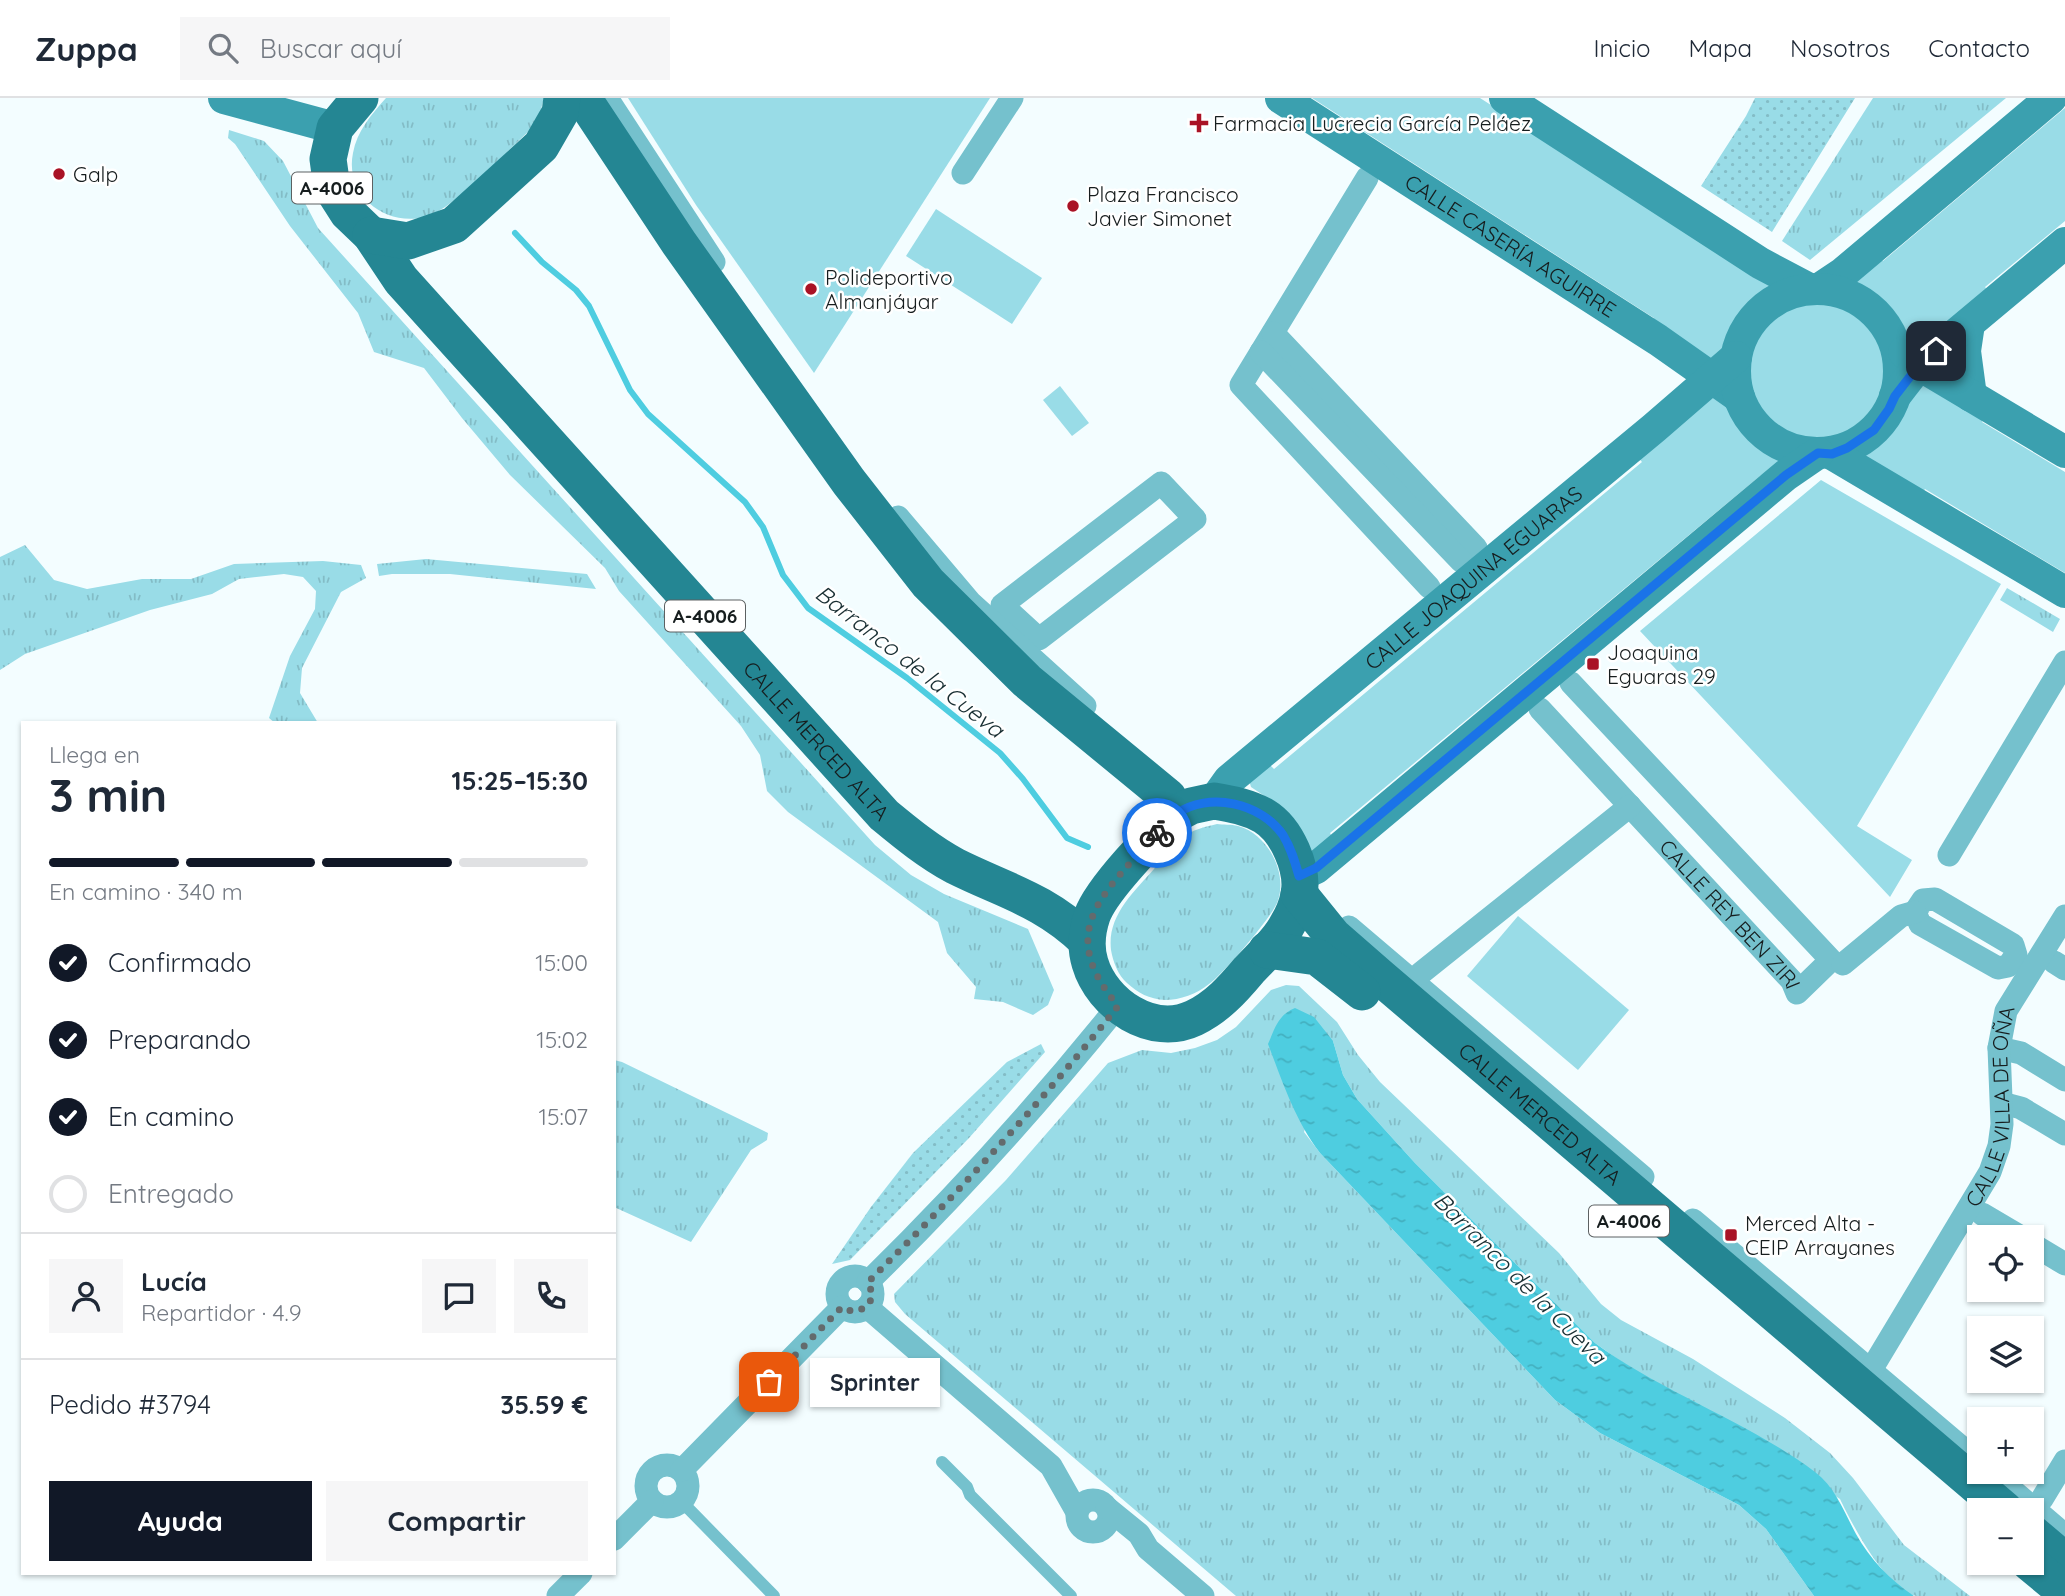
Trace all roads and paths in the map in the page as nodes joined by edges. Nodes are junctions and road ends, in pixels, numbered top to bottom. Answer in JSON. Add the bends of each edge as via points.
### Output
{"nodes":[{"id":1,"x":360,"y":98,"type":"edge"},
{"id":2,"x":562,"y":98,"type":"edge"},
{"id":3,"x":583,"y":98,"type":"edge"},
{"id":4,"x":607,"y":98,"type":"edge"},
{"id":5,"x":1281,"y":98,"type":"edge"},
{"id":6,"x":1505,"y":98,"type":"edge"},
{"id":7,"x":2051,"y":98,"type":"edge"},
{"id":8,"x":231,"y":100,"type":"edge"},
{"id":9,"x":1009,"y":102,"type":"edge"},
{"id":10,"x":335,"y":128,"type":"junction"},
{"id":11,"x":963,"y":173,"type":"dead end"},
{"id":12,"x":1367,"y":178,"type":"dead end"},
{"id":13,"x":371,"y":235,"type":"junction"},
{"id":14,"x":2065,"y":243,"type":"edge"},
{"id":15,"x":1814,"y":289,"type":"junction"},
{"id":16,"x":1969,"y":324,"type":"junction"},
{"id":17,"x":1658,"y":340,"type":"junction"},
{"id":18,"x":1267,"y":343,"type":"junction"},
{"id":19,"x":1894,"y":345,"type":"junction"},
{"id":20,"x":1736,"y":357,"type":"junction"},
{"id":21,"x":1919,"y":365,"type":"junction"},
{"id":22,"x":1713,"y":379,"type":"junction"},
{"id":23,"x":1895,"y":396,"type":"junction"},
{"id":24,"x":1971,"y":396,"type":"junction"},
{"id":25,"x":1739,"y":397,"type":"junction"},
{"id":26,"x":1669,"y":415,"type":"junction"},
{"id":27,"x":2065,"y":452,"type":"edge"},
{"id":28,"x":1825,"y":453,"type":"junction"},
{"id":29,"x":1468,"y":555,"type":"dead end"},
{"id":30,"x":1429,"y":587,"type":"dead end"},
{"id":31,"x":2065,"y":592,"type":"edge"},
{"id":32,"x":1039,"y":639,"type":"joint"},
{"id":33,"x":2065,"y":662,"type":"edge"},
{"id":34,"x":1571,"y":684,"type":"dead end"},
{"id":35,"x":1540,"y":709,"type":"dead end"},
{"id":36,"x":1630,"y":806,"type":"junction"},
{"id":37,"x":1194,"y":807,"type":"junction"},
{"id":38,"x":1949,"y":855,"type":"dead end"},
{"id":39,"x":1301,"y":891,"type":"junction"},
{"id":40,"x":2065,"y":916,"type":"edge"},
{"id":41,"x":1086,"y":940,"type":"junction"},
{"id":42,"x":1267,"y":950,"type":"junction"},
{"id":43,"x":1843,"y":964,"type":"dead end"},
{"id":44,"x":2021,"y":967,"type":"junction"},
{"id":45,"x":1421,"y":973,"type":"dead end"},
{"id":46,"x":1118,"y":1006,"type":"junction"},
{"id":47,"x":1999,"y":1048,"type":"junction"},
{"id":48,"x":2065,"y":1080,"type":"edge"},
{"id":49,"x":2002,"y":1103,"type":"junction"},
{"id":50,"x":2065,"y":1134,"type":"edge"},
{"id":51,"x":1982,"y":1214,"type":"dead end"},
{"id":52,"x":2001,"y":1225,"type":"edge"},
{"id":53,"x":2044,"y":1251,"type":"edge"},
{"id":54,"x":2065,"y":1264,"type":"edge"},
{"id":55,"x":868,"y":1282,"type":"junction"},
{"id":56,"x":842,"y":1307,"type":"junction"},
{"id":57,"x":867,"y":1307,"type":"junction"},
{"id":58,"x":1871,"y":1370,"type":"junction"},
{"id":59,"x":1967,"y":1452,"type":"edge"},
{"id":60,"x":942,"y":1461,"type":"dead end"},
{"id":61,"x":2065,"y":1461,"type":"edge"},
{"id":62,"x":682,"y":1470,"type":"junction"},
{"id":63,"x":2005,"y":1484,"type":"edge"},
{"id":64,"x":1991,"y":1498,"type":"edge"},
{"id":65,"x":652,"y":1501,"type":"junction"},
{"id":66,"x":682,"y":1502,"type":"junction"},
{"id":67,"x":2044,"y":1502,"type":"edge"},
{"id":68,"x":1093,"y":1507,"type":"junction"},
{"id":69,"x":1967,"y":1509,"type":"edge"},
{"id":70,"x":2044,"y":1527,"type":"edge"},
{"id":71,"x":2065,"y":1535,"type":"edge"},
{"id":72,"x":616,"y":1537,"type":"edge"},
{"id":73,"x":1148,"y":1549,"type":"junction"},
{"id":74,"x":2065,"y":1561,"type":"edge"},
{"id":75,"x":579,"y":1575,"type":"edge"},
{"id":76,"x":2044,"y":1575,"type":"edge"},
{"id":77,"x":2065,"y":1592,"type":"edge"},
{"id":78,"x":558,"y":1596,"type":"edge"},
{"id":79,"x":774,"y":1596,"type":"edge"},
{"id":80,"x":1071,"y":1596,"type":"edge"},
{"id":81,"x":1203,"y":1596,"type":"edge"}],
"edges":[{"from":1,"to":10,"type":"main road","number":"A-4006"},
{"from":2,"to":13,"type":"main road","number":"A-4006","via":[[560,113],[541,146],[454,225],[408,241]]},
{"from":3,"to":37,"type":"main road","via":[[679,243],[849,482],[928,583],[1027,681],[1168,797]]},
{"from":4,"to":37,"type":"street","via":[[710,256],[884,500],[970,602],[1177,785]]},
{"from":5,"to":17,"type":"main road","name":"CALLE CASERÍA AGUIRRE"},
{"from":6,"to":15,"type":"main road","via":[[1760,262]]},
{"from":7,"to":15,"type":"main road","via":[[1852,265]]},
{"from":8,"to":10,"type":"main road"},
{"from":9,"to":11,"type":"street"},
{"from":10,"to":13,"type":"main road","number":"A-4006","via":[[328,159],[332,188],[348,213]]},
{"from":12,"to":18,"type":"street"},
{"from":13,"to":41,"type":"main road","name":"CALLE MERCED ALTA","number":"A-4006","via":[[413,295],[884,815],[954,865],[1047,908]]},
{"from":14,"to":16,"type":"main road"},
{"from":15,"to":19,"type":"main road","via":[[1855,298],[1876,315]]},
{"from":15,"to":20,"type":"main road","via":[[1792,292],[1761,310],[1742,336]]},
{"from":16,"to":21,"type":"main road"},
{"from":16,"to":24,"type":"main road","via":[[1965,351]]},
{"from":17,"to":22,"type":"main road","name":"CALLE CASERÍA AGUIRRE"},
{"from":17,"to":26,"type":"main road","via":[[1675,386]]},
{"from":18,"to":29,"type":"street"},
{"from":18,"to":30,"type":"street","via":[[1241,385]]},
{"from":19,"to":21,"type":"main road"},
{"from":19,"to":23,"type":"main road","via":[[1899,376]]},
{"from":20,"to":22,"type":"main road","name":"CALLE JOAQUINA EGUARAS"},
{"from":20,"to":25,"type":"main road"},
{"from":21,"to":23,"type":"main road"},
{"from":21,"to":24,"type":"main road"},
{"from":22,"to":25,"type":"main road","name":"CALLE CASERÍA AGUIRRE"},
{"from":22,"to":26,"type":"main road","name":"CALLE JOAQUINA EGUARAS"},
{"from":23,"to":28,"type":"main road","via":[[1874,430],[1859,441]]},
{"from":24,"to":27,"type":"main road"},
{"from":25,"to":28,"type":"main road","via":[[1759,429],[1777,443],[1793,450]]},
{"from":26,"to":37,"type":"main road","name":"CALLE JOAQUINA EGUARAS"},
{"from":28,"to":31,"type":"main road"},
{"from":28,"to":39,"type":"main road","via":[[1786,475],[1316,868]]},
{"from":32,"to":32,"type":"street","via":[[1002,605],[1161,483],[1195,519]]},
{"from":33,"to":38,"type":"street"},
{"from":34,"to":36,"type":"street","name":"CALLE REY BEN ZIRI","via":[[1831,960],[1797,993],[1792,981]]},
{"from":35,"to":36,"type":"street","name":"CALLE REY BEN ZIRI"},
{"from":36,"to":45,"type":"street"},
{"from":37,"to":39,"type":"main road","number":"A-4006","via":[[1244,806],[1267,817],[1294,856]]},
{"from":37,"to":41,"type":"main road","via":[[1105,892],[1092,914]]},
{"from":39,"to":42,"type":"main road","via":[[1287,926]]},
{"from":39,"to":58,"type":"street","name":"CALLE MERCED ALTA","via":[[1322,902]]},
{"from":39,"to":64,"type":"main road","name":"CALLE MERCED ALTA","number":"A-4006","via":[[1333,936]]},
{"from":40,"to":44,"type":"street","name":"CALLE VILLA DE OÑA"},
{"from":41,"to":46,"type":"main road","via":[[1101,986]]},
{"from":42,"to":46,"type":"main road","via":[[1222,1001],[1192,1019],[1168,1024],[1143,1020]]},
{"from":42,"to":69,"type":"main road","name":"CALLE MERCED ALTA","number":"A-4006","via":[[1317,957],[1355,986]]},
{"from":43,"to":44,"type":"street","via":[[1901,916],[1915,912],[1923,900],[1935,899],[2013,945]]},
{"from":44,"to":47,"type":"street","name":"CALLE VILLA DE OÑA"},
{"from":46,"to":55,"type":"street","via":[[979,1168]]},
{"from":47,"to":48,"type":"street","via":[[2021,1053]]},
{"from":47,"to":49,"type":"street","name":"CALLE VILLA DE OÑA"},
{"from":49,"to":50,"type":"street","via":[[2021,1108]]},
{"from":49,"to":58,"type":"street","name":"CALLE VILLA DE OÑA","via":[[1999,1146],[1990,1172]]},
{"from":51,"to":52,"type":"street"},
{"from":53,"to":54,"type":"street"},
{"from":55,"to":56,"type":"street","via":[[852,1276],[842,1281],[836,1291]]},
{"from":55,"to":57,"type":"street","via":[[873,1296]]},
{"from":56,"to":57,"type":"street","via":[[853,1312]]},
{"from":56,"to":62,"type":"street"},
{"from":57,"to":68,"type":"street","via":[[1051,1466],[1065,1471]]},
{"from":58,"to":59,"type":"street","name":"CALLE MERCED ALTA"},
{"from":60,"to":80,"type":"lane"},
{"from":61,"to":67,"type":"street"},
{"from":62,"to":65,"type":"street","via":[[669,1465],[655,1468],[646,1488]]},
{"from":62,"to":66,"type":"street","via":[[688,1489]]},
{"from":63,"to":71,"type":"street"},
{"from":65,"to":66,"type":"street","via":[[664,1507]]},
{"from":65,"to":72,"type":"street"},
{"from":66,"to":79,"type":"lane"},
{"from":68,"to":73,"type":"street","via":[[1139,1534]]},
{"from":68,"to":73,"type":"street","via":[[1080,1526]]},
{"from":70,"to":74,"type":"main road"},
{"from":73,"to":81,"type":"street"},
{"from":75,"to":78,"type":"street"},
{"from":76,"to":77,"type":"main road"}]}
